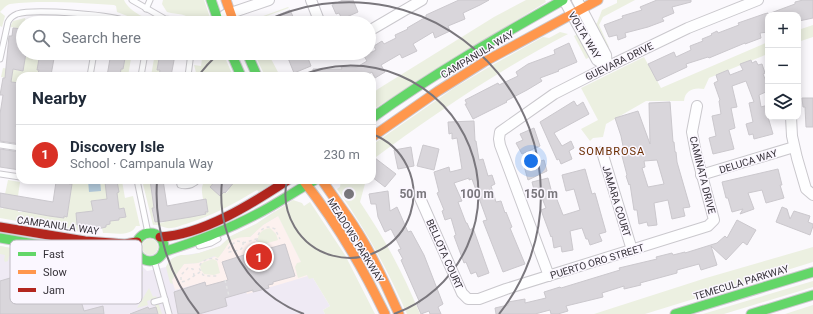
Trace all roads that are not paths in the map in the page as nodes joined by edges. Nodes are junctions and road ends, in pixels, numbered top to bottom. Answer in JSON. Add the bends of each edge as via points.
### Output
{"nodes":[{"id":1,"x":132,"y":0,"type":"edge"},
{"id":2,"x":150,"y":0,"type":"edge"},
{"id":3,"x":211,"y":0,"type":"edge"},
{"id":4,"x":226,"y":0,"type":"edge"},
{"id":5,"x":269,"y":0,"type":"edge"},
{"id":6,"x":311,"y":0,"type":"edge"},
{"id":7,"x":422,"y":0,"type":"edge"},
{"id":8,"x":564,"y":0,"type":"edge"},
{"id":9,"x":598,"y":0,"type":"edge"},
{"id":10,"x":758,"y":0,"type":"edge"},
{"id":11,"x":579,"y":4,"type":"edge"},
{"id":12,"x":146,"y":9,"type":"junction"},
{"id":13,"x":230,"y":13,"type":"junction"},
{"id":14,"x":572,"y":14,"type":"junction"},
{"id":15,"x":100,"y":16,"type":"edge"},
{"id":16,"x":159,"y":16,"type":"edge"},
{"id":17,"x":217,"y":16,"type":"edge"},
{"id":18,"x":225,"y":16,"type":"edge"},
{"id":19,"x":231,"y":16,"type":"edge"},
{"id":20,"x":317,"y":16,"type":"edge"},
{"id":21,"x":376,"y":27,"type":"edge"},
{"id":22,"x":0,"y":59,"type":"edge"},
{"id":23,"x":93,"y":60,"type":"edge"},
{"id":24,"x":144,"y":60,"type":"edge"},
{"id":25,"x":190,"y":60,"type":"edge"},
{"id":26,"x":234,"y":60,"type":"edge"},
{"id":27,"x":250,"y":60,"type":"edge"},
{"id":28,"x":607,"y":67,"type":"junction"},
{"id":29,"x":91,"y":72,"type":"edge"},
{"id":30,"x":142,"y":72,"type":"edge"},
{"id":31,"x":189,"y":72,"type":"edge"},
{"id":32,"x":239,"y":72,"type":"edge"},
{"id":33,"x":256,"y":72,"type":"edge"},
{"id":34,"x":697,"y":106,"type":"dead end"},
{"id":35,"x":376,"y":115,"type":"edge"},
{"id":36,"x":791,"y":120,"type":"edge"},
{"id":37,"x":376,"y":134,"type":"edge"},
{"id":38,"x":0,"y":145,"type":"edge"},
{"id":39,"x":16,"y":147,"type":"edge"},
{"id":40,"x":794,"y":147,"type":"junction"},
{"id":41,"x":602,"y":152,"type":"dead end"},
{"id":42,"x":0,"y":174,"type":"edge"},
{"id":43,"x":701,"y":175,"type":"junction"},
{"id":44,"x":16,"y":176,"type":"edge"},
{"id":45,"x":138,"y":184,"type":"edge"},
{"id":46,"x":179,"y":184,"type":"edge"},
{"id":47,"x":194,"y":184,"type":"edge"},
{"id":48,"x":282,"y":184,"type":"edge"},
{"id":49,"x":305,"y":184,"type":"edge"},
{"id":50,"x":309,"y":184,"type":"edge"},
{"id":51,"x":325,"y":184,"type":"edge"},
{"id":52,"x":810,"y":192,"type":"edge"},
{"id":53,"x":420,"y":198,"type":"dead end"},
{"id":54,"x":714,"y":220,"type":"joint"},
{"id":55,"x":0,"y":227,"type":"edge"},
{"id":56,"x":148,"y":233,"type":"junction"},
{"id":57,"x":160,"y":237,"type":"junction"},
{"id":58,"x":0,"y":238,"type":"edge"},
{"id":59,"x":74,"y":240,"type":"edge"},
{"id":60,"x":139,"y":240,"type":"edge"},
{"id":61,"x":10,"y":241,"type":"edge"},
{"id":62,"x":632,"y":250,"type":"junction"},
{"id":63,"x":163,"y":252,"type":"junction"},
{"id":64,"x":142,"y":258,"type":"edge"},
{"id":65,"x":154,"y":260,"type":"junction"},
{"id":66,"x":813,"y":272,"type":"edge"},
{"id":67,"x":549,"y":276,"type":"junction"},
{"id":68,"x":813,"y":295,"type":"edge"},
{"id":69,"x":479,"y":298,"type":"joint"},
{"id":70,"x":165,"y":299,"type":"junction"},
{"id":71,"x":154,"y":302,"type":"dead end"},
{"id":72,"x":169,"y":314,"type":"edge"},
{"id":73,"x":385,"y":314,"type":"edge"},
{"id":74,"x":399,"y":314,"type":"edge"},
{"id":75,"x":675,"y":314,"type":"edge"},
{"id":76,"x":751,"y":314,"type":"edge"}],
"edges":[{"from":1,"to":12,"type":"lane"},
{"from":2,"to":12,"type":"lane"},
{"from":3,"to":17,"type":"street"},
{"from":4,"to":13,"type":"street"},
{"from":5,"to":13,"type":"street"},
{"from":6,"to":20,"type":"street"},
{"from":7,"to":21,"type":"street"},
{"from":8,"to":14,"type":"street","name":"VOLTA WAY"},
{"from":8,"to":35,"type":"street","name":"CAMPANULA WAY","via":[[450,65]]},
{"from":9,"to":11,"type":"street","name":"CAMPANULA WAY"},
{"from":10,"to":28,"type":"street","name":"GUEVARA DRIVE","via":[[688,28]]},
{"from":11,"to":14,"type":"street","name":"CAMPANULA WAY"},
{"from":11,"to":28,"type":"street","name":"VOLTA WAY","via":[[606,55]]},
{"from":12,"to":16,"type":"lane"},
{"from":13,"to":18,"type":"street"},
{"from":13,"to":19,"type":"street"},
{"from":14,"to":28,"type":"street","name":"VOLTA WAY","via":[[597,60]]},
{"from":14,"to":37,"type":"street","name":"CAMPANULA WAY","via":[[484,62]]},
{"from":15,"to":22,"type":"lane","via":[[59,12],[18,14],[8,22]]},
{"from":23,"to":29,"type":"lane"},
{"from":24,"to":30,"type":"lane"},
{"from":25,"to":31,"type":"lane"},
{"from":26,"to":32,"type":"street"},
{"from":27,"to":33,"type":"street"},
{"from":28,"to":67,"type":"street","name":"GUEVARA DRIVE","via":[[554,94],[500,132],[500,144]]},
{"from":34,"to":43,"type":"street","name":"CAMINATA DRIVE","via":[[692,132]]},
{"from":36,"to":40,"type":"street"},
{"from":38,"to":39,"type":"lane"},
{"from":40,"to":43,"type":"street","name":"DELUCA WAY"},
{"from":40,"to":52,"type":"street"},
{"from":41,"to":62,"type":"street","name":"JAMARA COURT"},
{"from":42,"to":44,"type":"lane"},
{"from":43,"to":54,"type":"street","name":"CAMINATA DRIVE"},
{"from":45,"to":56,"type":"lane"},
{"from":46,"to":47,"type":"lane"},
{"from":48,"to":57,"type":"street","via":[[215,222],[170,237]]},
{"from":49,"to":63,"type":"street","via":[[224,230]]},
{"from":50,"to":73,"type":"street","name":"MEADOWS PARKWAY","via":[[349,247]]},
{"from":51,"to":74,"type":"street","name":"MEADOWS PARKWAY","via":[[369,251]]},
{"from":53,"to":69,"type":"street","name":"BELLOTA COURT","via":[[462,293],[468,299]]},
{"from":54,"to":62,"type":"street","name":"PUERTO ORO STREET","via":[[708,226]]},
{"from":55,"to":59,"type":"street","name":"CAMPANULA WAY"},
{"from":56,"to":57,"type":"street"},
{"from":56,"to":60,"type":"street"},
{"from":57,"to":63,"type":"street","via":[[164,244]]},
{"from":58,"to":61,"type":"street"},
{"from":62,"to":67,"type":"street","name":"PUERTO ORO STREET"},
{"from":63,"to":65,"type":"street"},
{"from":64,"to":65,"type":"street"},
{"from":65,"to":70,"type":"lane"},
{"from":66,"to":75,"type":"street","name":"TEMECULA PARKWAY"},
{"from":67,"to":69,"type":"street","name":"PUERTO ORO STREET"},
{"from":68,"to":76,"type":"street"},
{"from":70,"to":71,"type":"lane"},
{"from":70,"to":72,"type":"lane"}]}
